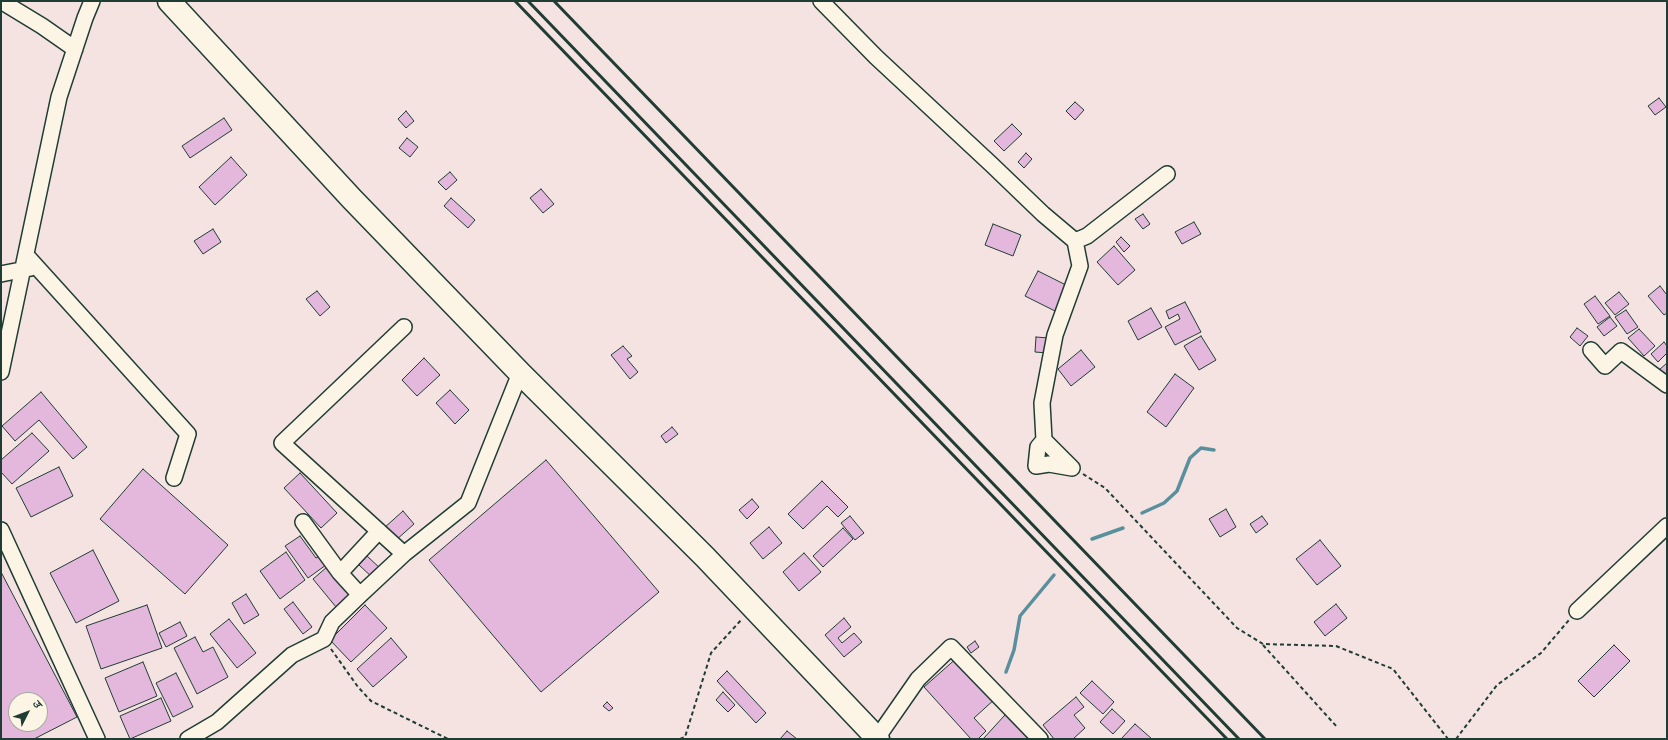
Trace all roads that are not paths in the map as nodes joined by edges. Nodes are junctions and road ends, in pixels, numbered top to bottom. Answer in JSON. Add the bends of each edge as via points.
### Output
{"nodes":[{"id":1,"x":1,"y":1,"type":"edge"},
{"id":2,"x":92,"y":1,"type":"edge"},
{"id":3,"x":169,"y":1,"type":"edge"},
{"id":4,"x":821,"y":1,"type":"edge"},
{"id":5,"x":75,"y":49,"type":"junction"},
{"id":6,"x":1168,"y":174,"type":"dead end"},
{"id":7,"x":1075,"y":241,"type":"junction"},
{"id":8,"x":30,"y":268,"type":"junction"},
{"id":9,"x":1,"y":274,"type":"edge"},
{"id":10,"x":404,"y":327,"type":"dead end"},
{"id":11,"x":1591,"y":350,"type":"dead end"},
{"id":12,"x":1,"y":372,"type":"edge"},
{"id":13,"x":520,"y":373,"type":"junction"},
{"id":14,"x":1667,"y":385,"type":"edge"},
{"id":15,"x":1044,"y":440,"type":"junction"},
{"id":16,"x":174,"y":478,"type":"dead end"},
{"id":17,"x":303,"y":522,"type":"dead end"},
{"id":18,"x":1667,"y":526,"type":"edge"},
{"id":19,"x":1,"y":530,"type":"edge"},
{"id":20,"x":380,"y":531,"type":"junction"},
{"id":21,"x":404,"y":554,"type":"junction"},
{"id":22,"x":340,"y":573,"type":"junction"},
{"id":23,"x":360,"y":596,"type":"junction"},
{"id":24,"x":1577,"y":611,"type":"road end"},
{"id":25,"x":877,"y":738,"type":"edge"},
{"id":26,"x":97,"y":739,"type":"edge"},
{"id":27,"x":188,"y":739,"type":"edge"},
{"id":28,"x":1040,"y":739,"type":"edge"}],
"edges":[{"from":1,"to":5,"type":"street"},
{"from":2,"to":5,"type":"street"},
{"from":3,"to":13,"type":"main road","via":[[352,199]]},
{"from":4,"to":7,"type":"street","via":[[876,57]]},
{"from":5,"to":8,"type":"street","via":[[59,97],[26,255]]},
{"from":6,"to":7,"type":"street","via":[[1087,236]]},
{"from":7,"to":15,"type":"street","via":[[1080,266],[1055,335],[1042,403]]},
{"from":8,"to":9,"type":"street"},
{"from":8,"to":12,"type":"street"},
{"from":8,"to":16,"type":"street","via":[[188,434]]},
{"from":10,"to":20,"type":"street","via":[[282,443]]},
{"from":11,"to":14,"type":"street","via":[[1605,366],[1620,351]]},
{"from":13,"to":21,"type":"street","via":[[468,503]]},
{"from":13,"to":25,"type":"main road","via":[[705,557]]},
{"from":15,"to":15,"type":"street","via":[[1072,468],[1049,464],[1036,466],[1038,447]]},
{"from":17,"to":22,"type":"street"},
{"from":18,"to":24,"type":"street"},
{"from":19,"to":26,"type":"street"},
{"from":20,"to":21,"type":"street"},
{"from":20,"to":22,"type":"street"},
{"from":21,"to":23,"type":"street"},
{"from":22,"to":23,"type":"street"},
{"from":23,"to":27,"type":"street","via":[[332,622],[324,639],[292,655],[218,722]]},
{"from":25,"to":28,"type":"street","via":[[918,679],[951,647]]}]}
